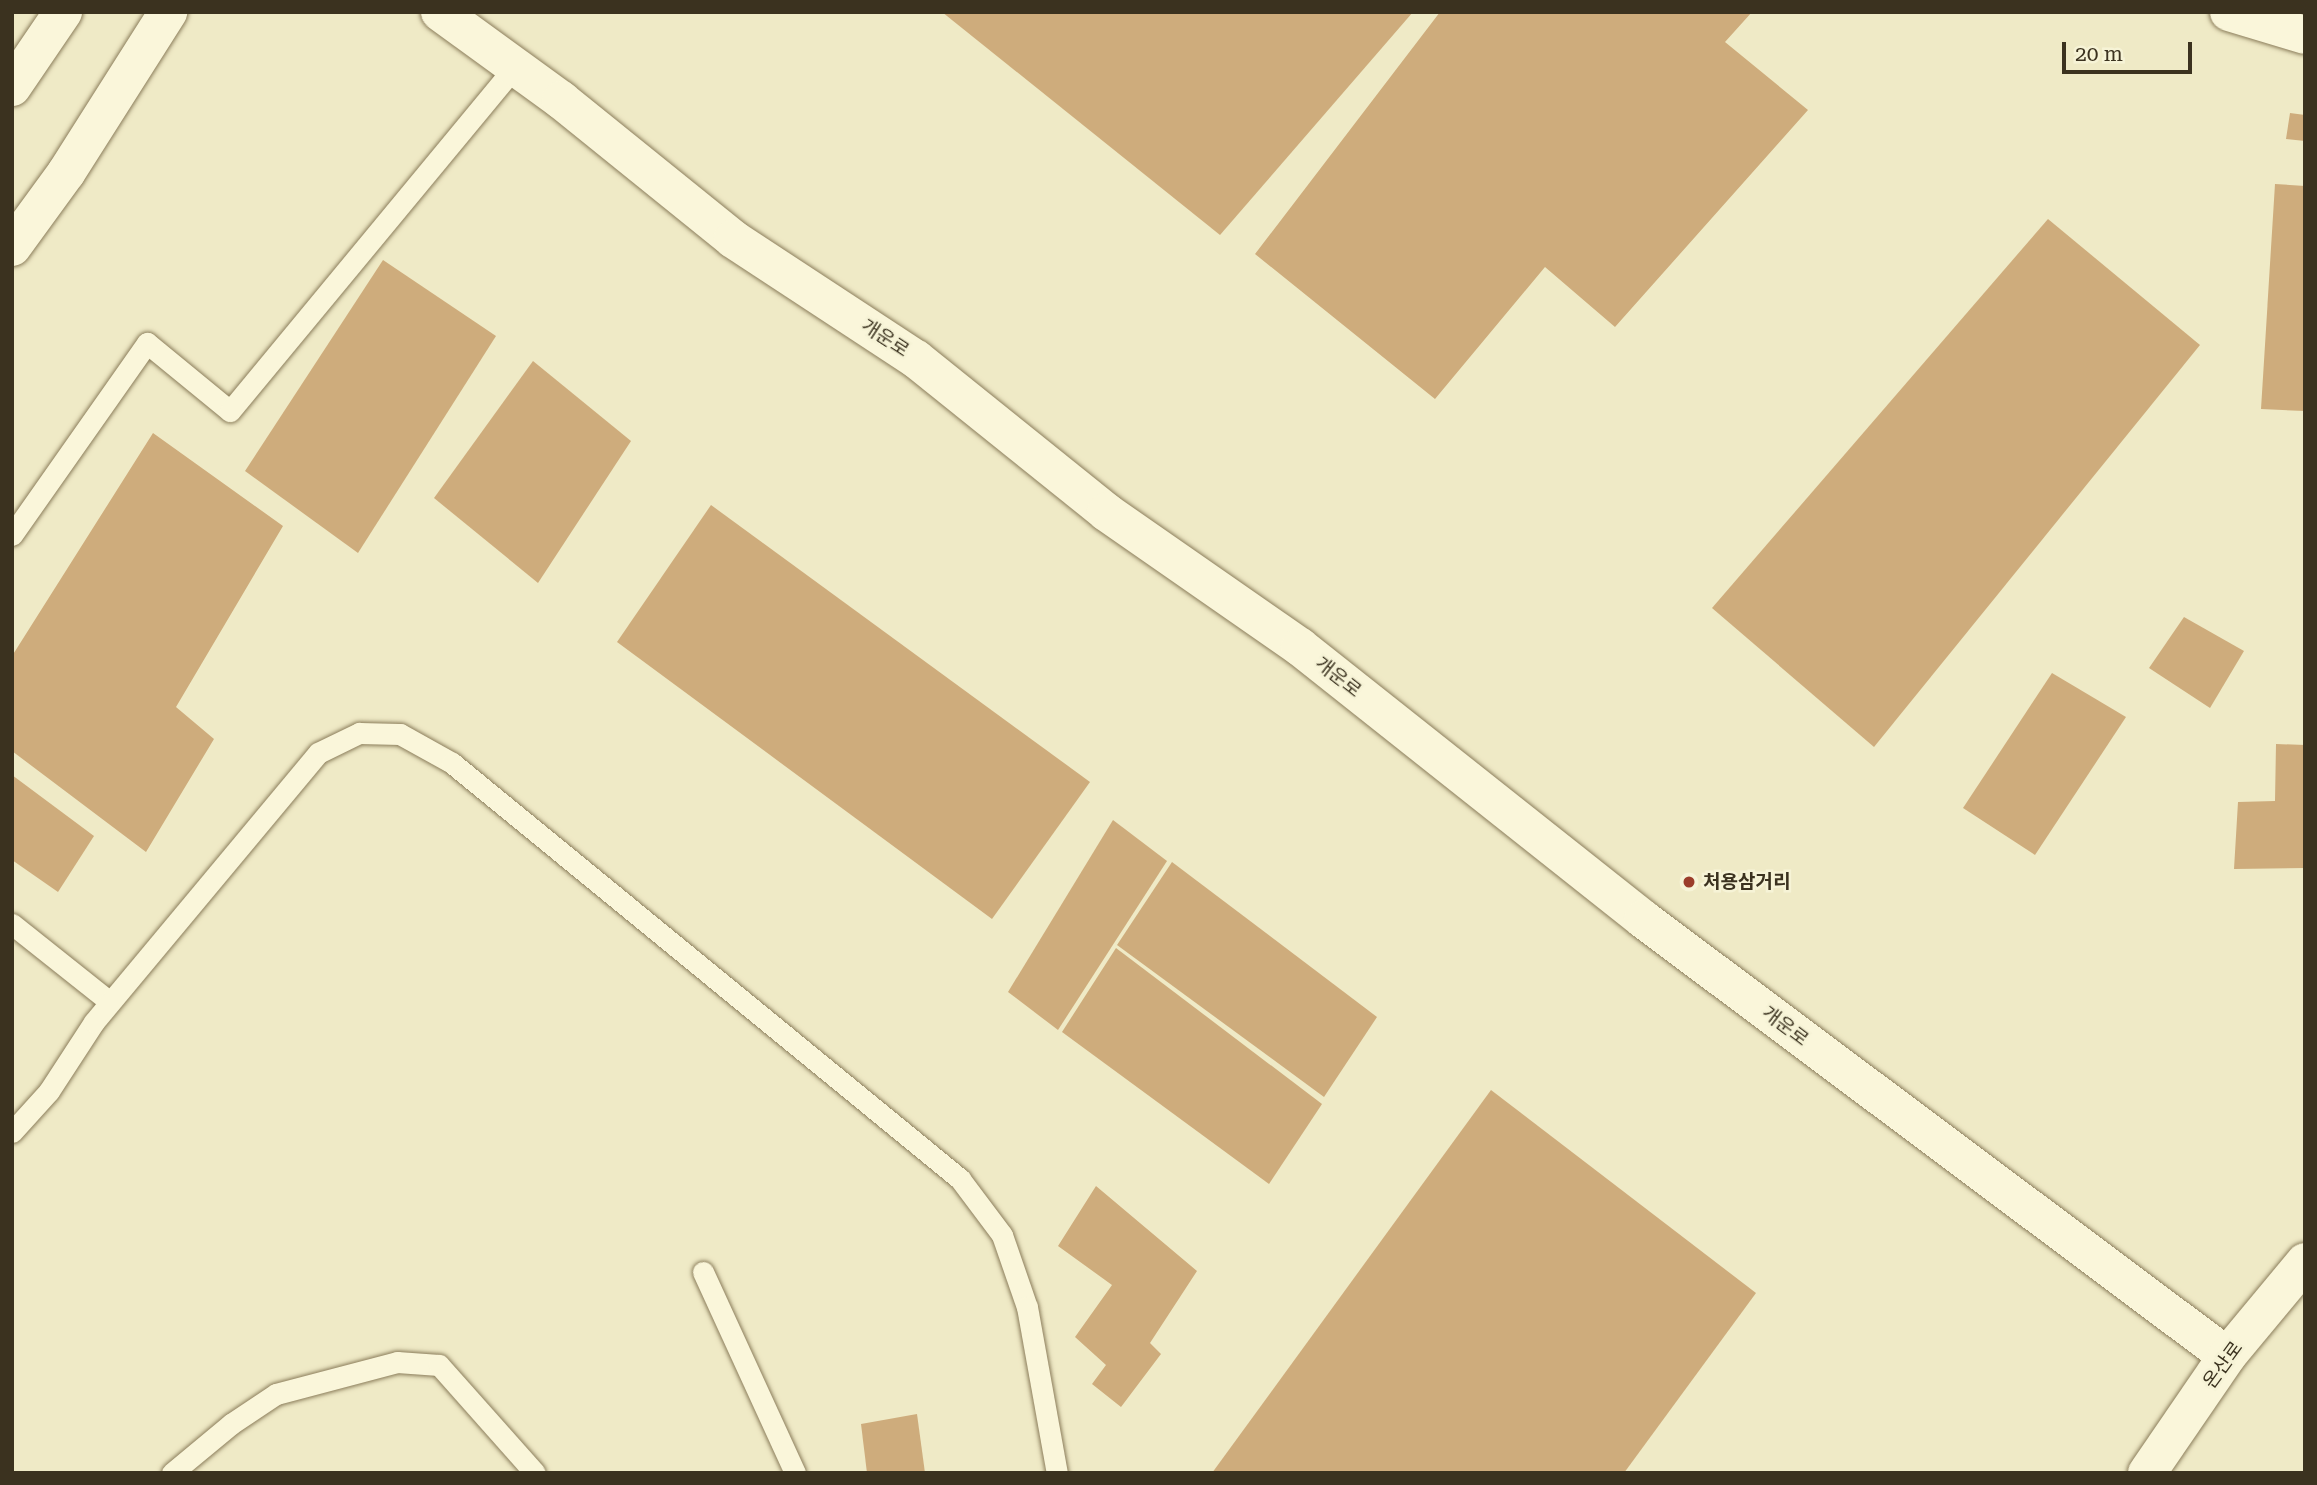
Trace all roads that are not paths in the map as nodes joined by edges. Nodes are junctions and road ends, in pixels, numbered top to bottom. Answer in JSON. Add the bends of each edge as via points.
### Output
{"nodes":[{"id":1,"x":63,"y":12,"type":"edge"},
{"id":2,"x":168,"y":12,"type":"edge"},
{"id":3,"x":440,"y":12,"type":"edge"},
{"id":4,"x":2229,"y":12,"type":"edge"},
{"id":5,"x":2305,"y":35,"type":"edge"},
{"id":6,"x":515,"y":67,"type":"junction"},
{"id":7,"x":12,"y":87,"type":"edge"},
{"id":8,"x":12,"y":247,"type":"edge"},
{"id":9,"x":12,"y":535,"type":"edge"},
{"id":10,"x":12,"y":924,"type":"edge"},
{"id":11,"x":110,"y":1003,"type":"junction"},
{"id":12,"x":12,"y":1132,"type":"edge"},
{"id":13,"x":2305,"y":1262,"type":"edge"},
{"id":14,"x":704,"y":1272,"type":"dead end"},
{"id":15,"x":2227,"y":1356,"type":"junction"},
{"id":16,"x":173,"y":1473,"type":"edge"},
{"id":17,"x":535,"y":1473,"type":"edge"},
{"id":18,"x":795,"y":1473,"type":"edge"},
{"id":19,"x":1057,"y":1473,"type":"edge"},
{"id":20,"x":2147,"y":1473,"type":"edge"}],
"edges":[{"from":1,"to":7,"type":"main road"},
{"from":2,"to":8,"type":"main road","via":[[66,173]]},
{"from":3,"to":6,"type":"main road","name":"개운로"},
{"from":4,"to":5,"type":"main road"},
{"from":6,"to":9,"type":"lane","via":[[230,411],[147,343]]},
{"from":6,"to":15,"type":"main road","name":"개운로","via":[[733,239],[916,359],[1106,512],[1300,647],[1643,919]]},
{"from":10,"to":11,"type":"lane"},
{"from":11,"to":12,"type":"lane","via":[[49,1091]]},
{"from":11,"to":19,"type":"lane","via":[[318,753],[359,733],[400,734],[453,763],[960,1179],[1002,1236],[1027,1307]]},
{"from":13,"to":15,"type":"main road","name":"온산로"},
{"from":14,"to":18,"type":"lane"},
{"from":15,"to":20,"type":"main road","name":"온산로"},
{"from":16,"to":17,"type":"lane","via":[[230,1424],[276,1394],[397,1362],[439,1365]]}]}
